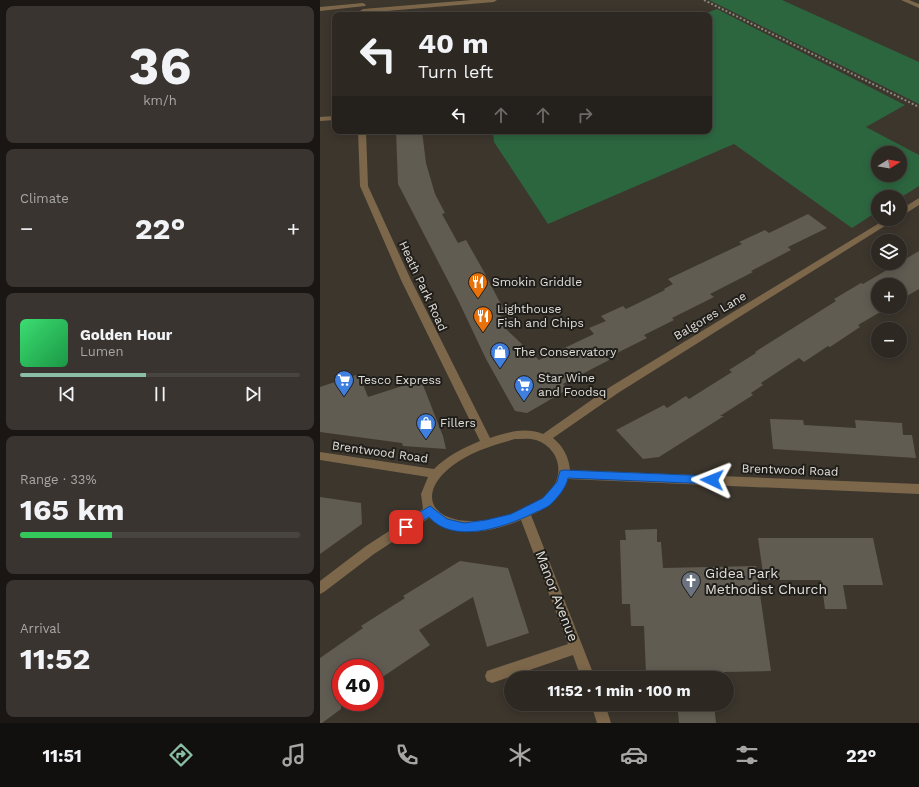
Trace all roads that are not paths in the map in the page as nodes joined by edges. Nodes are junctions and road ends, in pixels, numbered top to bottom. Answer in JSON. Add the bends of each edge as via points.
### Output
{"nodes":[{"id":1,"x":494,"y":0,"type":"edge"},
{"id":2,"x":904,"y":0,"type":"edge"},
{"id":3,"x":919,"y":6,"type":"edge"},
{"id":4,"x":363,"y":8,"type":"edge"},
{"id":5,"x":320,"y":9,"type":"edge"},
{"id":6,"x":332,"y":118,"type":"edge"},
{"id":7,"x":320,"y":119,"type":"edge"},
{"id":8,"x":362,"y":134,"type":"edge"},
{"id":9,"x":919,"y":201,"type":"edge"},
{"id":10,"x":907,"y":209,"type":"edge"},
{"id":11,"x":881,"y":226,"type":"edge"},
{"id":12,"x":544,"y":439,"type":"junction"},
{"id":13,"x":487,"y":444,"type":"junction"},
{"id":14,"x":320,"y":456,"type":"edge"},
{"id":15,"x":436,"y":474,"type":"junction"},
{"id":16,"x":564,"y":474,"type":"junction"},
{"id":17,"x":919,"y":489,"type":"edge"},
{"id":18,"x":430,"y":511,"type":"junction"},
{"id":19,"x":524,"y":514,"type":"junction"},
{"id":20,"x":320,"y":588,"type":"edge"},
{"id":21,"x":577,"y":647,"type":"junction"},
{"id":22,"x":586,"y":671,"type":"edge"},
{"id":23,"x":492,"y":676,"type":"dead end"},
{"id":24,"x":600,"y":711,"type":"edge"},
{"id":25,"x":604,"y":723,"type":"edge"}],
"edges":[{"from":1,"to":4,"type":"street"},
{"from":2,"to":3,"type":"street"},
{"from":4,"to":5,"type":"street"},
{"from":6,"to":7,"type":"street"},
{"from":8,"to":13,"type":"street","name":"Heath Park Road","via":[[364,186],[406,280]]},
{"from":9,"to":10,"type":"street"},
{"from":11,"to":12,"type":"street","name":"Balgores Lane","via":[[614,390]]},
{"from":12,"to":13,"type":"street","via":[[527,435],[515,436]]},
{"from":12,"to":16,"type":"street","via":[[553,443],[563,456]]},
{"from":13,"to":15,"type":"street","via":[[456,458]]},
{"from":14,"to":15,"type":"street","name":"Brentwood Road"},
{"from":15,"to":18,"type":"street","via":[[428,489],[427,504]]},
{"from":16,"to":17,"type":"street","name":"Brentwood Road"},
{"from":16,"to":19,"type":"street","via":[[561,484],[547,501]]},
{"from":18,"to":19,"type":"street","via":[[444,523],[464,528]]},
{"from":18,"to":20,"type":"street","via":[[370,550]]},
{"from":19,"to":21,"type":"street","name":"Manor Avenue"},
{"from":21,"to":22,"type":"street","name":"Manor Avenue"},
{"from":21,"to":23,"type":"street"},
{"from":24,"to":25,"type":"street"}]}
